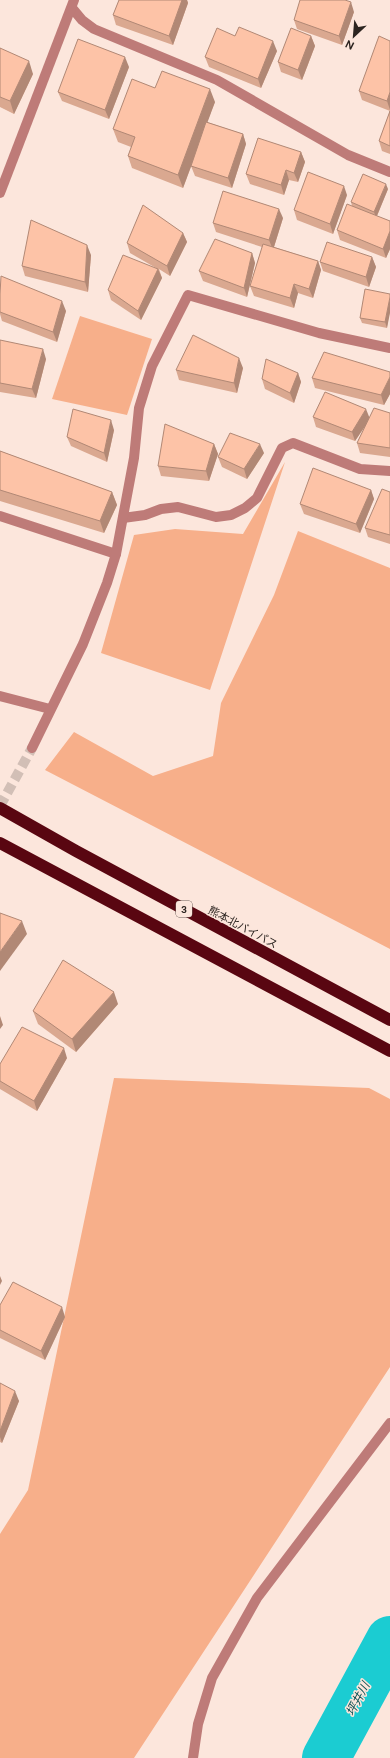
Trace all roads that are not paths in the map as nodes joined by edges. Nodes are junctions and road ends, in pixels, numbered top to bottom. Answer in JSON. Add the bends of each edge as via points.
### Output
{"nodes":[{"id":1,"x":73,"y":4,"type":"edge"},
{"id":2,"x":390,"y":172,"type":"edge"},
{"id":3,"x":0,"y":192,"type":"edge"},
{"id":4,"x":390,"y":348,"type":"edge"},
{"id":5,"x":390,"y":471,"type":"edge"},
{"id":6,"x":0,"y":516,"type":"edge"},
{"id":7,"x":123,"y":518,"type":"junction"},
{"id":8,"x":116,"y":554,"type":"junction"},
{"id":9,"x":0,"y":696,"type":"edge"},
{"id":10,"x":50,"y":709,"type":"junction"},
{"id":11,"x":32,"y":748,"type":"tunnel mouth"},
{"id":12,"x":0,"y":808,"type":"edge"},
{"id":13,"x":0,"y":843,"type":"edge"},
{"id":14,"x":390,"y":1020,"type":"edge"},
{"id":15,"x":390,"y":1051,"type":"edge"},
{"id":16,"x":390,"y":1423,"type":"edge"},
{"id":17,"x":192,"y":1758,"type":"edge"}],
"edges":[{"from":1,"to":2,"type":"street","via":[[82,20],[94,29],[217,80],[348,155]]},
{"from":1,"to":3,"type":"street"},
{"from":4,"to":7,"type":"street","via":[[319,333],[188,295],[152,366],[139,408],[134,458]]},
{"from":5,"to":7,"type":"street","via":[[360,469],[293,443],[282,448],[257,498],[231,515],[216,517],[178,507]]},
{"from":6,"to":8,"type":"street"},
{"from":7,"to":8,"type":"street"},
{"from":8,"to":10,"type":"street","via":[[83,644]]},
{"from":9,"to":10,"type":"street"},
{"from":10,"to":11,"type":"street"},
{"from":12,"to":14,"type":"highway","name":"熊本北バイパス","number":"3"},
{"from":13,"to":15,"type":"highway"},
{"from":16,"to":17,"type":"street","via":[[257,1598],[212,1678],[198,1724]]}]}
